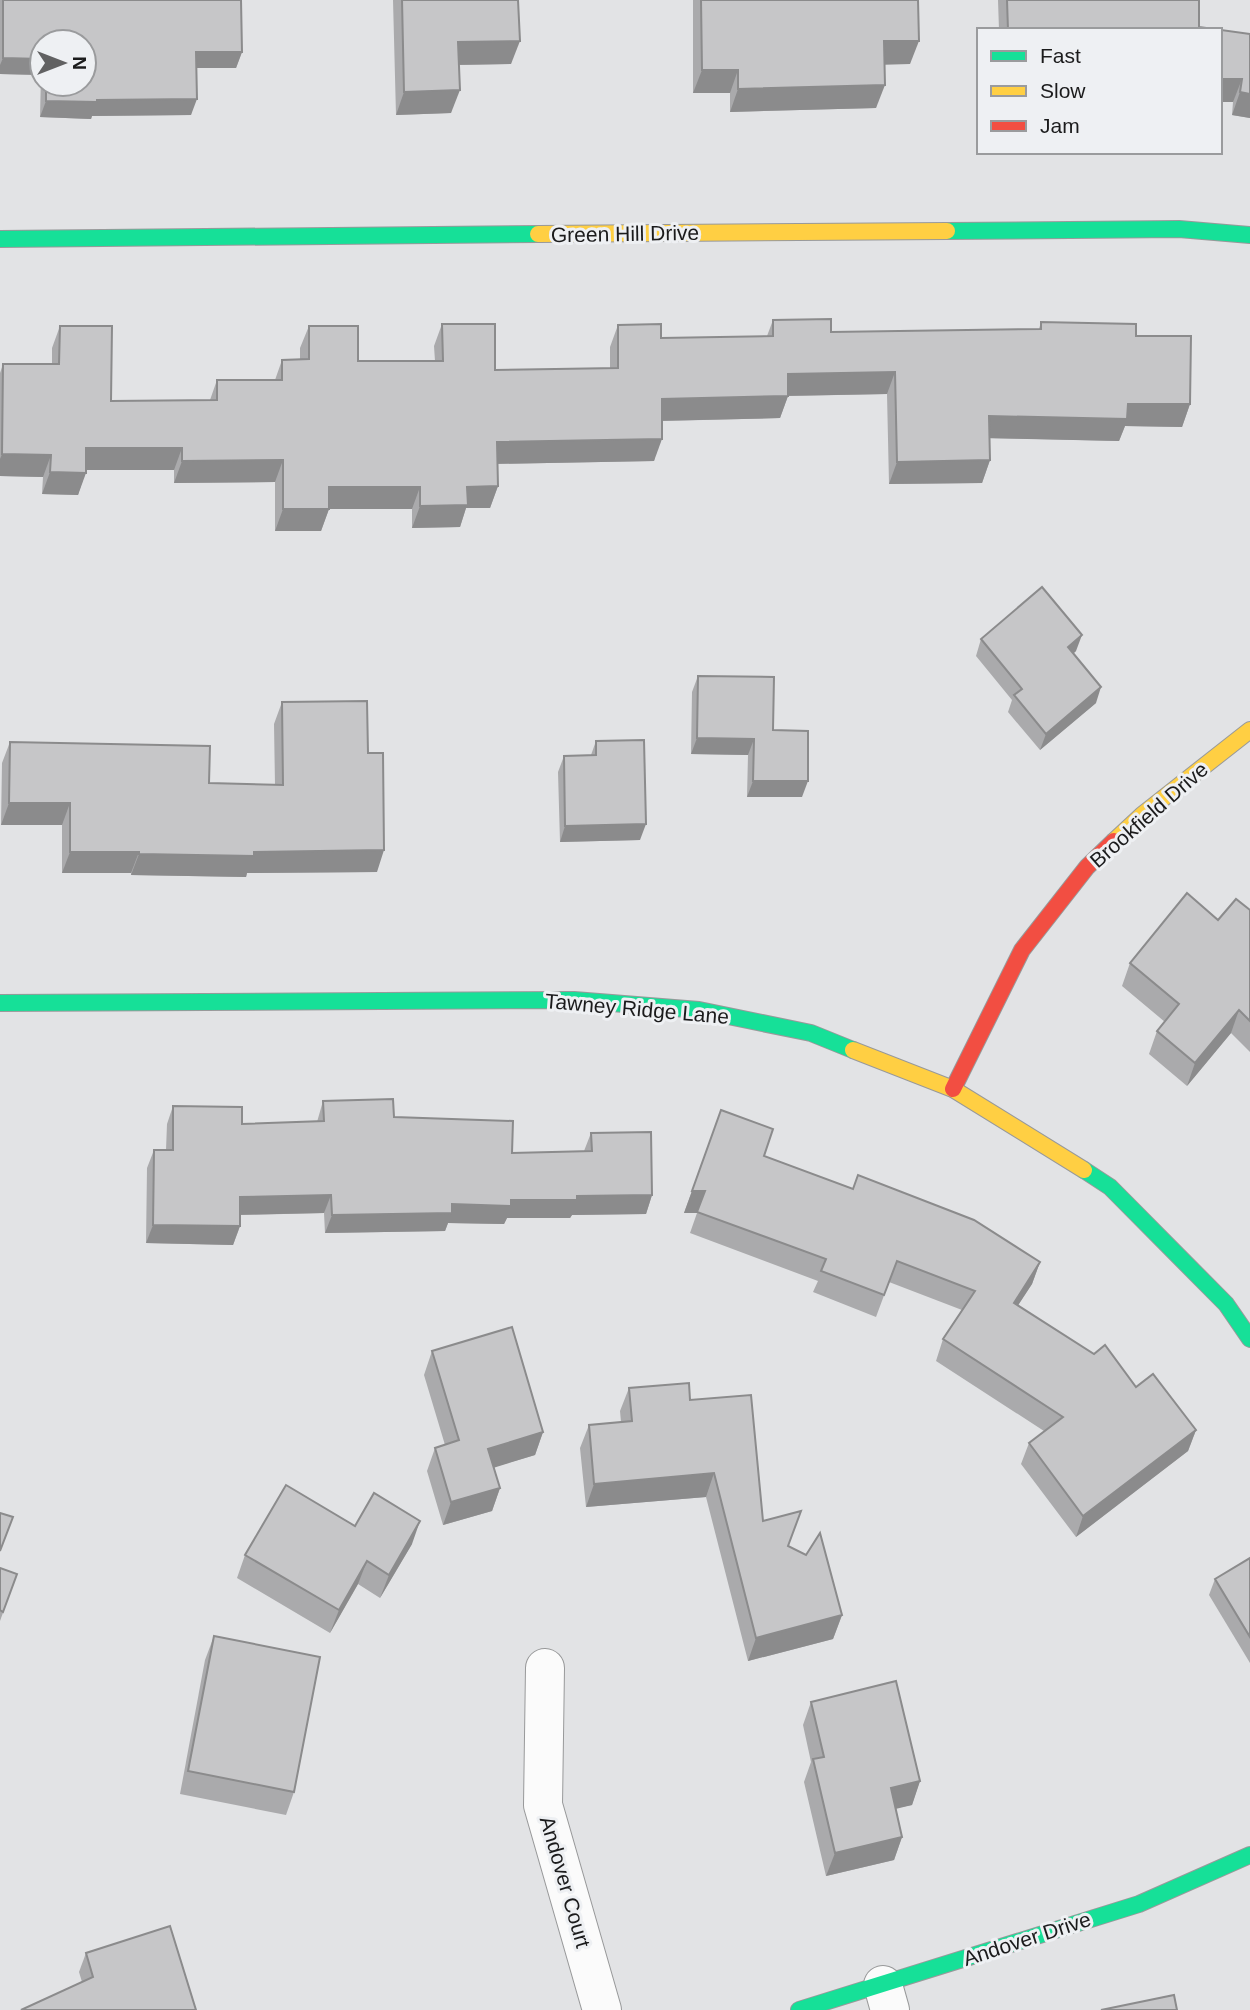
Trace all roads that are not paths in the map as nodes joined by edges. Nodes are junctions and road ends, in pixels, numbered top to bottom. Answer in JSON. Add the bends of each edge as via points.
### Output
{"nodes":[{"id":1,"x":1250,"y":235,"type":"edge"},
{"id":2,"x":0,"y":239,"type":"edge"},
{"id":3,"x":1250,"y":730,"type":"edge"},
{"id":4,"x":0,"y":1003,"type":"edge"},
{"id":5,"x":953,"y":1090,"type":"junction"},
{"id":6,"x":1250,"y":1339,"type":"edge"},
{"id":7,"x":545,"y":1668,"type":"dead end"},
{"id":8,"x":1250,"y":1854,"type":"edge"},
{"id":9,"x":887,"y":1998,"type":"edge"},
{"id":10,"x":602,"y":2010,"type":"edge"},
{"id":11,"x":799,"y":2010,"type":"edge"}],
"edges":[{"from":1,"to":2,"type":"street","name":"Green Hill Drive","via":[[1165,229]]},
{"from":3,"to":5,"type":"street","name":"Brookfield Drive","via":[[1142,815],[1087,867],[1023,950]]},
{"from":4,"to":5,"type":"street","name":"Tawney Ridge Lane","via":[[574,1000],[699,1010],[811,1033]]},
{"from":5,"to":6,"type":"street","name":"Tawney Ridge Lane","via":[[1110,1187],[1226,1304]]},
{"from":7,"to":10,"type":"street","name":"Andover Court","via":[[543,1805]]},
{"from":8,"to":9,"type":"street","name":"Andover Drive","via":[[1139,1904]]},
{"from":9,"to":11,"type":"street","name":"Andover Drive"}]}
